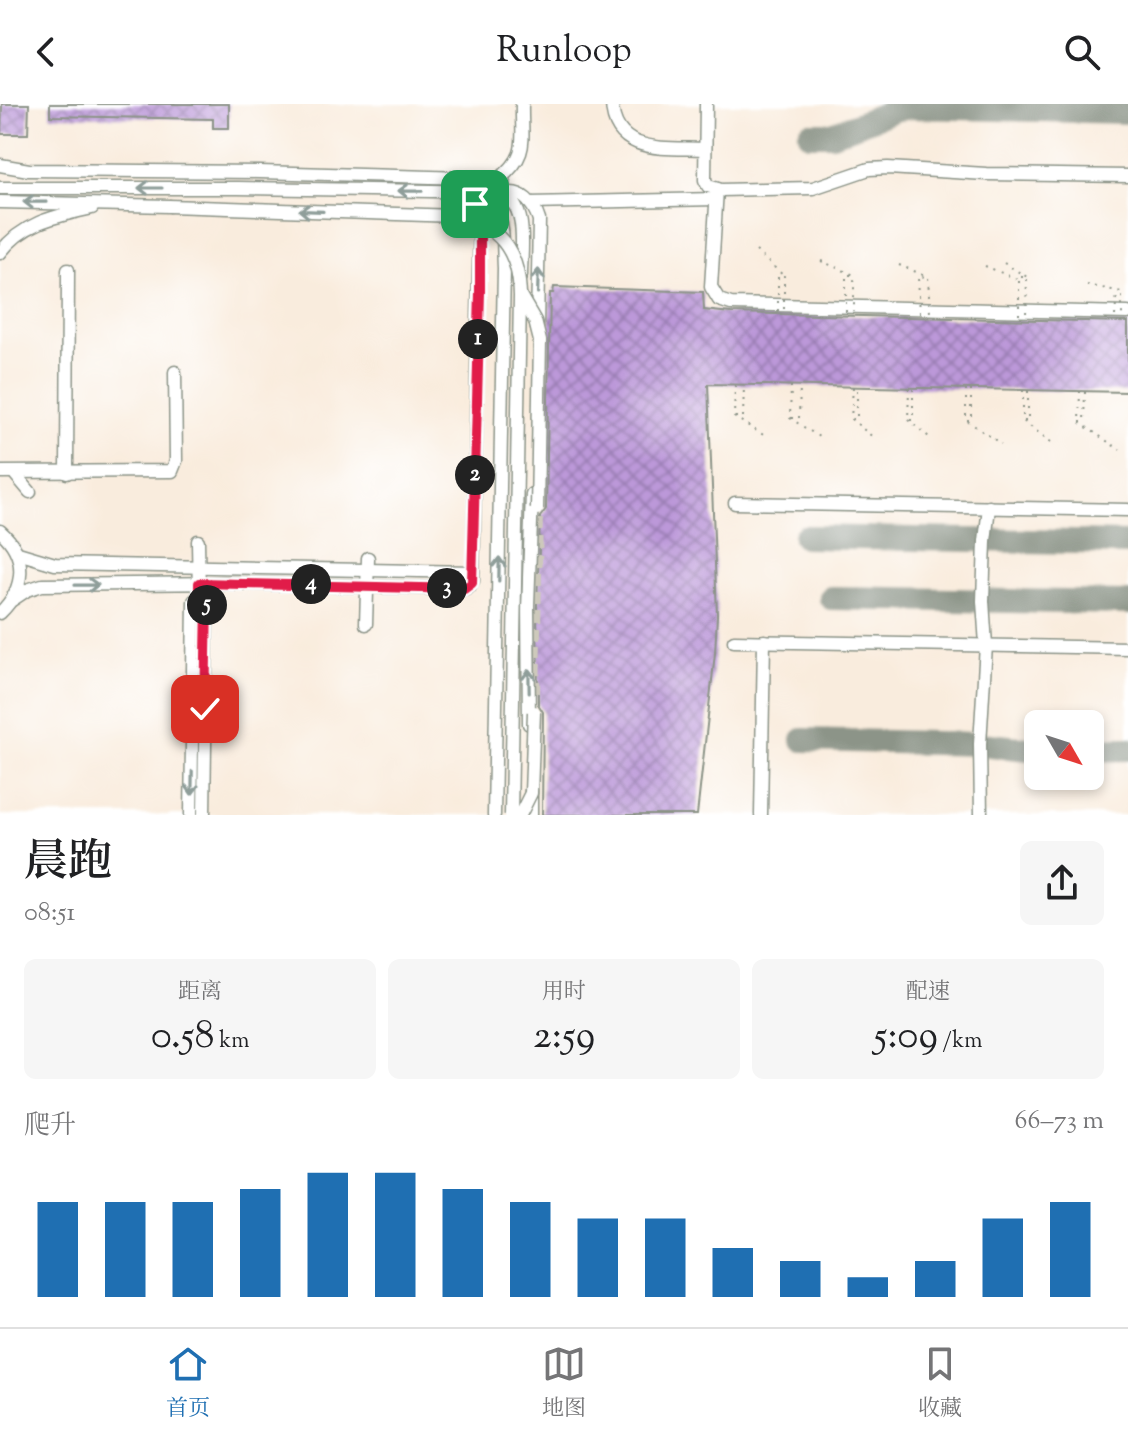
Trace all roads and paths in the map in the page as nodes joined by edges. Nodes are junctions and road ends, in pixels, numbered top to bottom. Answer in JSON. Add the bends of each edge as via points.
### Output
{"nodes":[{"id":1,"x":522,"y":104,"type":"edge"},
{"id":2,"x":612,"y":104,"type":"edge"},
{"id":3,"x":706,"y":104,"type":"edge"},
{"id":4,"x":705,"y":149,"type":"junction"},
{"id":5,"x":0,"y":165,"type":"edge"},
{"id":6,"x":1128,"y":176,"type":"edge"},
{"id":7,"x":499,"y":179,"type":"junction"},
{"id":8,"x":0,"y":188,"type":"edge"},
{"id":9,"x":471,"y":192,"type":"junction"},
{"id":10,"x":503,"y":194,"type":"junction"},
{"id":11,"x":716,"y":194,"type":"junction"},
{"id":12,"x":0,"y":202,"type":"edge"},
{"id":13,"x":530,"y":203,"type":"junction"},
{"id":14,"x":111,"y":204,"type":"junction"},
{"id":15,"x":756,"y":251,"type":"dead end"},
{"id":16,"x":0,"y":253,"type":"edge"},
{"id":17,"x":821,"y":261,"type":"dead end"},
{"id":18,"x":1004,"y":263,"type":"dead end"},
{"id":19,"x":899,"y":265,"type":"dead end"},
{"id":20,"x":985,"y":266,"type":"dead end"},
{"id":21,"x":68,"y":270,"type":"dead end"},
{"id":22,"x":854,"y":275,"type":"junction"},
{"id":23,"x":784,"y":276,"type":"junction"},
{"id":24,"x":926,"y":276,"type":"junction"},
{"id":25,"x":1027,"y":277,"type":"junction"},
{"id":26,"x":1019,"y":280,"type":"junction"},
{"id":27,"x":1087,"y":285,"type":"dead end"},
{"id":28,"x":1117,"y":291,"type":"junction"},
{"id":29,"x":520,"y":296,"type":"junction"},
{"id":30,"x":778,"y":311,"type":"dead end"},
{"id":31,"x":784,"y":311,"type":"dead end"},
{"id":32,"x":846,"y":312,"type":"dead end"},
{"id":33,"x":854,"y":312,"type":"dead end"},
{"id":34,"x":920,"y":313,"type":"dead end"},
{"id":35,"x":930,"y":313,"type":"dead end"},
{"id":36,"x":1019,"y":315,"type":"dead end"},
{"id":37,"x":1026,"y":315,"type":"dead end"},
{"id":38,"x":1122,"y":315,"type":"edge"},
{"id":39,"x":175,"y":372,"type":"dead end"},
{"id":40,"x":735,"y":385,"type":"dead end"},
{"id":41,"x":744,"y":385,"type":"dead end"},
{"id":42,"x":791,"y":386,"type":"dead end"},
{"id":43,"x":800,"y":386,"type":"dead end"},
{"id":44,"x":853,"y":387,"type":"dead end"},
{"id":45,"x":857,"y":387,"type":"dead end"},
{"id":46,"x":911,"y":388,"type":"dead end"},
{"id":47,"x":971,"y":389,"type":"dead end"},
{"id":48,"x":966,"y":390,"type":"dead end"},
{"id":49,"x":1023,"y":390,"type":"dead end"},
{"id":50,"x":1028,"y":390,"type":"dead end"},
{"id":51,"x":1080,"y":391,"type":"dead end"},
{"id":52,"x":1085,"y":392,"type":"dead end"},
{"id":53,"x":734,"y":417,"type":"junction"},
{"id":54,"x":790,"y":418,"type":"junction"},
{"id":55,"x":851,"y":419,"type":"junction"},
{"id":56,"x":966,"y":420,"type":"junction"},
{"id":57,"x":1023,"y":421,"type":"junction"},
{"id":58,"x":1079,"y":422,"type":"junction"},
{"id":59,"x":765,"y":436,"type":"dead end"},
{"id":60,"x":819,"y":437,"type":"dead end"},
{"id":61,"x":929,"y":437,"type":"dead end"},
{"id":62,"x":874,"y":438,"type":"dead end"},
{"id":63,"x":1001,"y":444,"type":"dead end"},
{"id":64,"x":1055,"y":445,"type":"dead end"},
{"id":65,"x":1120,"y":450,"type":"dead end"},
{"id":66,"x":0,"y":472,"type":"edge"},
{"id":67,"x":14,"y":473,"type":"junction"},
{"id":68,"x":67,"y":473,"type":"junction"},
{"id":69,"x":30,"y":492,"type":"dead end"},
{"id":70,"x":475,"y":503,"type":"junction"},
{"id":71,"x":735,"y":503,"type":"dead end"},
{"id":72,"x":989,"y":507,"type":"junction"},
{"id":73,"x":537,"y":509,"type":"tunnel mouth"},
{"id":74,"x":1128,"y":510,"type":"edge"},
{"id":75,"x":0,"y":531,"type":"edge"},
{"id":76,"x":198,"y":541,"type":"dead end"},
{"id":77,"x":18,"y":553,"type":"junction"},
{"id":78,"x":367,"y":564,"type":"junction"},
{"id":79,"x":199,"y":567,"type":"junction"},
{"id":80,"x":473,"y":572,"type":"junction"},
{"id":81,"x":367,"y":585,"type":"junction"},
{"id":82,"x":199,"y":590,"type":"junction"},
{"id":83,"x":479,"y":592,"type":"dead end"},
{"id":84,"x":12,"y":600,"type":"junction"},
{"id":85,"x":0,"y":613,"type":"edge"},
{"id":86,"x":366,"y":624,"type":"dead end"},
{"id":87,"x":734,"y":641,"type":"dead end"},
{"id":88,"x":764,"y":641,"type":"junction"},
{"id":89,"x":986,"y":645,"type":"junction"},
{"id":90,"x":1128,"y":648,"type":"edge"},
{"id":91,"x":534,"y":712,"type":"dead end"},
{"id":92,"x":191,"y":815,"type":"edge"},
{"id":93,"x":204,"y":815,"type":"edge"},
{"id":94,"x":494,"y":815,"type":"edge"},
{"id":95,"x":509,"y":815,"type":"edge"},
{"id":96,"x":520,"y":815,"type":"edge"},
{"id":97,"x":531,"y":815,"type":"edge"},
{"id":98,"x":761,"y":815,"type":"edge"},
{"id":99,"x":981,"y":815,"type":"edge"}],
"edges":[{"from":1,"to":7,"type":"street","via":[[521,158]]},
{"from":2,"to":4,"type":"street","via":[[614,122],[639,145]]},
{"from":3,"to":4,"type":"street"},
{"from":4,"to":11,"type":"street","via":[[705,180]]},
{"from":5,"to":7,"type":"street","via":[[29,170]]},
{"from":6,"to":11,"type":"street","via":[[888,168],[813,188]]},
{"from":7,"to":10,"type":"street"},
{"from":9,"to":8,"type":"street","one_way":true},
{"from":9,"to":10,"type":"street"},
{"from":9,"to":70,"type":"street","via":[[480,217]]},
{"from":94,"to":9,"type":"street","one_way":true,"via":[[504,268],[500,215],[491,202]]},
{"from":10,"to":13,"type":"street","via":[[516,193]]},
{"from":10,"to":95,"type":"street","via":[[518,208],[522,235]]},
{"from":11,"to":13,"type":"street"},
{"from":11,"to":38,"type":"street","via":[[711,287],[719,300],[731,304]]},
{"from":14,"to":12,"type":"street","one_way":true},
{"from":97,"to":13,"type":"street","one_way":true,"via":[[528,605],[540,228]]},
{"from":14,"to":16,"type":"street","via":[[49,218],[21,232]]},
{"from":29,"to":14,"type":"street","one_way":true,"bridge":true,"via":[[511,251],[495,232],[466,218]]},
{"from":15,"to":23,"type":"path"},
{"from":17,"to":22,"type":"path","bridge":true},
{"from":18,"to":25,"type":"path"},
{"from":19,"to":24,"type":"path"},
{"from":20,"to":26,"type":"path"},
{"from":21,"to":68,"type":"street"},
{"from":22,"to":32,"type":"path","bridge":true,"via":[[846,275]]},
{"from":22,"to":33,"type":"path","bridge":true},
{"from":23,"to":30,"type":"path","bridge":true,"via":[[778,276]]},
{"from":23,"to":31,"type":"path","bridge":true},
{"from":24,"to":34,"type":"path","bridge":true,"via":[[918,277]]},
{"from":24,"to":35,"type":"path","bridge":true},
{"from":25,"to":26,"type":"path","bridge":true},
{"from":25,"to":37,"type":"path","bridge":true},
{"from":26,"to":36,"type":"path","bridge":true},
{"from":27,"to":28,"type":"path","bridge":true},
{"from":28,"to":38,"type":"path","bridge":true},
{"from":28,"to":38,"type":"path","bridge":true,"via":[[1122,292]]},
{"from":29,"to":73,"type":"street","bridge":true,"via":[[540,341]]},
{"from":29,"to":95,"type":"street","bridge":true},
{"from":39,"to":68,"type":"street","via":[[174,469]]},
{"from":40,"to":53,"type":"path"},
{"from":41,"to":53,"type":"path","via":[[743,417]]},
{"from":42,"to":54,"type":"path"},
{"from":43,"to":54,"type":"path","via":[[799,418]]},
{"from":44,"to":55,"type":"path"},
{"from":45,"to":55,"type":"path","via":[[857,419]]},
{"from":46,"to":61,"type":"path","via":[[908,420]]},
{"from":47,"to":56,"type":"path","via":[[971,420]]},
{"from":48,"to":56,"type":"path"},
{"from":49,"to":57,"type":"path"},
{"from":50,"to":57,"type":"path","via":[[1028,421]]},
{"from":51,"to":58,"type":"path"},
{"from":52,"to":58,"type":"path","via":[[1084,422]]},
{"from":53,"to":59,"type":"path"},
{"from":54,"to":60,"type":"path"},
{"from":55,"to":62,"type":"path"},
{"from":56,"to":63,"type":"path"},
{"from":57,"to":64,"type":"path"},
{"from":58,"to":65,"type":"path"},
{"from":66,"to":67,"type":"street"},
{"from":67,"to":68,"type":"street"},
{"from":67,"to":69,"type":"street"},
{"from":70,"to":80,"type":"street"},
{"from":70,"to":83,"type":"street","via":[[481,516]]},
{"from":71,"to":72,"type":"street"},
{"from":72,"to":74,"type":"street"},
{"from":72,"to":89,"type":"street"},
{"from":75,"to":77,"type":"street"},
{"from":76,"to":79,"type":"street"},
{"from":77,"to":79,"type":"street","via":[[55,564]]},
{"from":77,"to":84,"type":"street","via":[[21,577]]},
{"from":78,"to":79,"type":"street"},
{"from":78,"to":80,"type":"street"},
{"from":78,"to":81,"type":"street"},
{"from":79,"to":82,"type":"street"},
{"from":80,"to":81,"type":"street","via":[[472,583],[464,589]]},
{"from":81,"to":82,"type":"street"},
{"from":81,"to":86,"type":"street"},
{"from":84,"to":82,"type":"street","one_way":true,"via":[[42,585]]},
{"from":82,"to":92,"type":"street","one_way":true,"via":[[194,601]]},
{"from":82,"to":93,"type":"street","via":[[207,603]]},
{"from":84,"to":85,"type":"street"},
{"from":87,"to":88,"type":"street"},
{"from":88,"to":89,"type":"street"},
{"from":88,"to":98,"type":"street"},
{"from":89,"to":90,"type":"street"},
{"from":89,"to":99,"type":"street"},
{"from":91,"to":96,"type":"street","bridge":true,"via":[[531,793]]}]}
